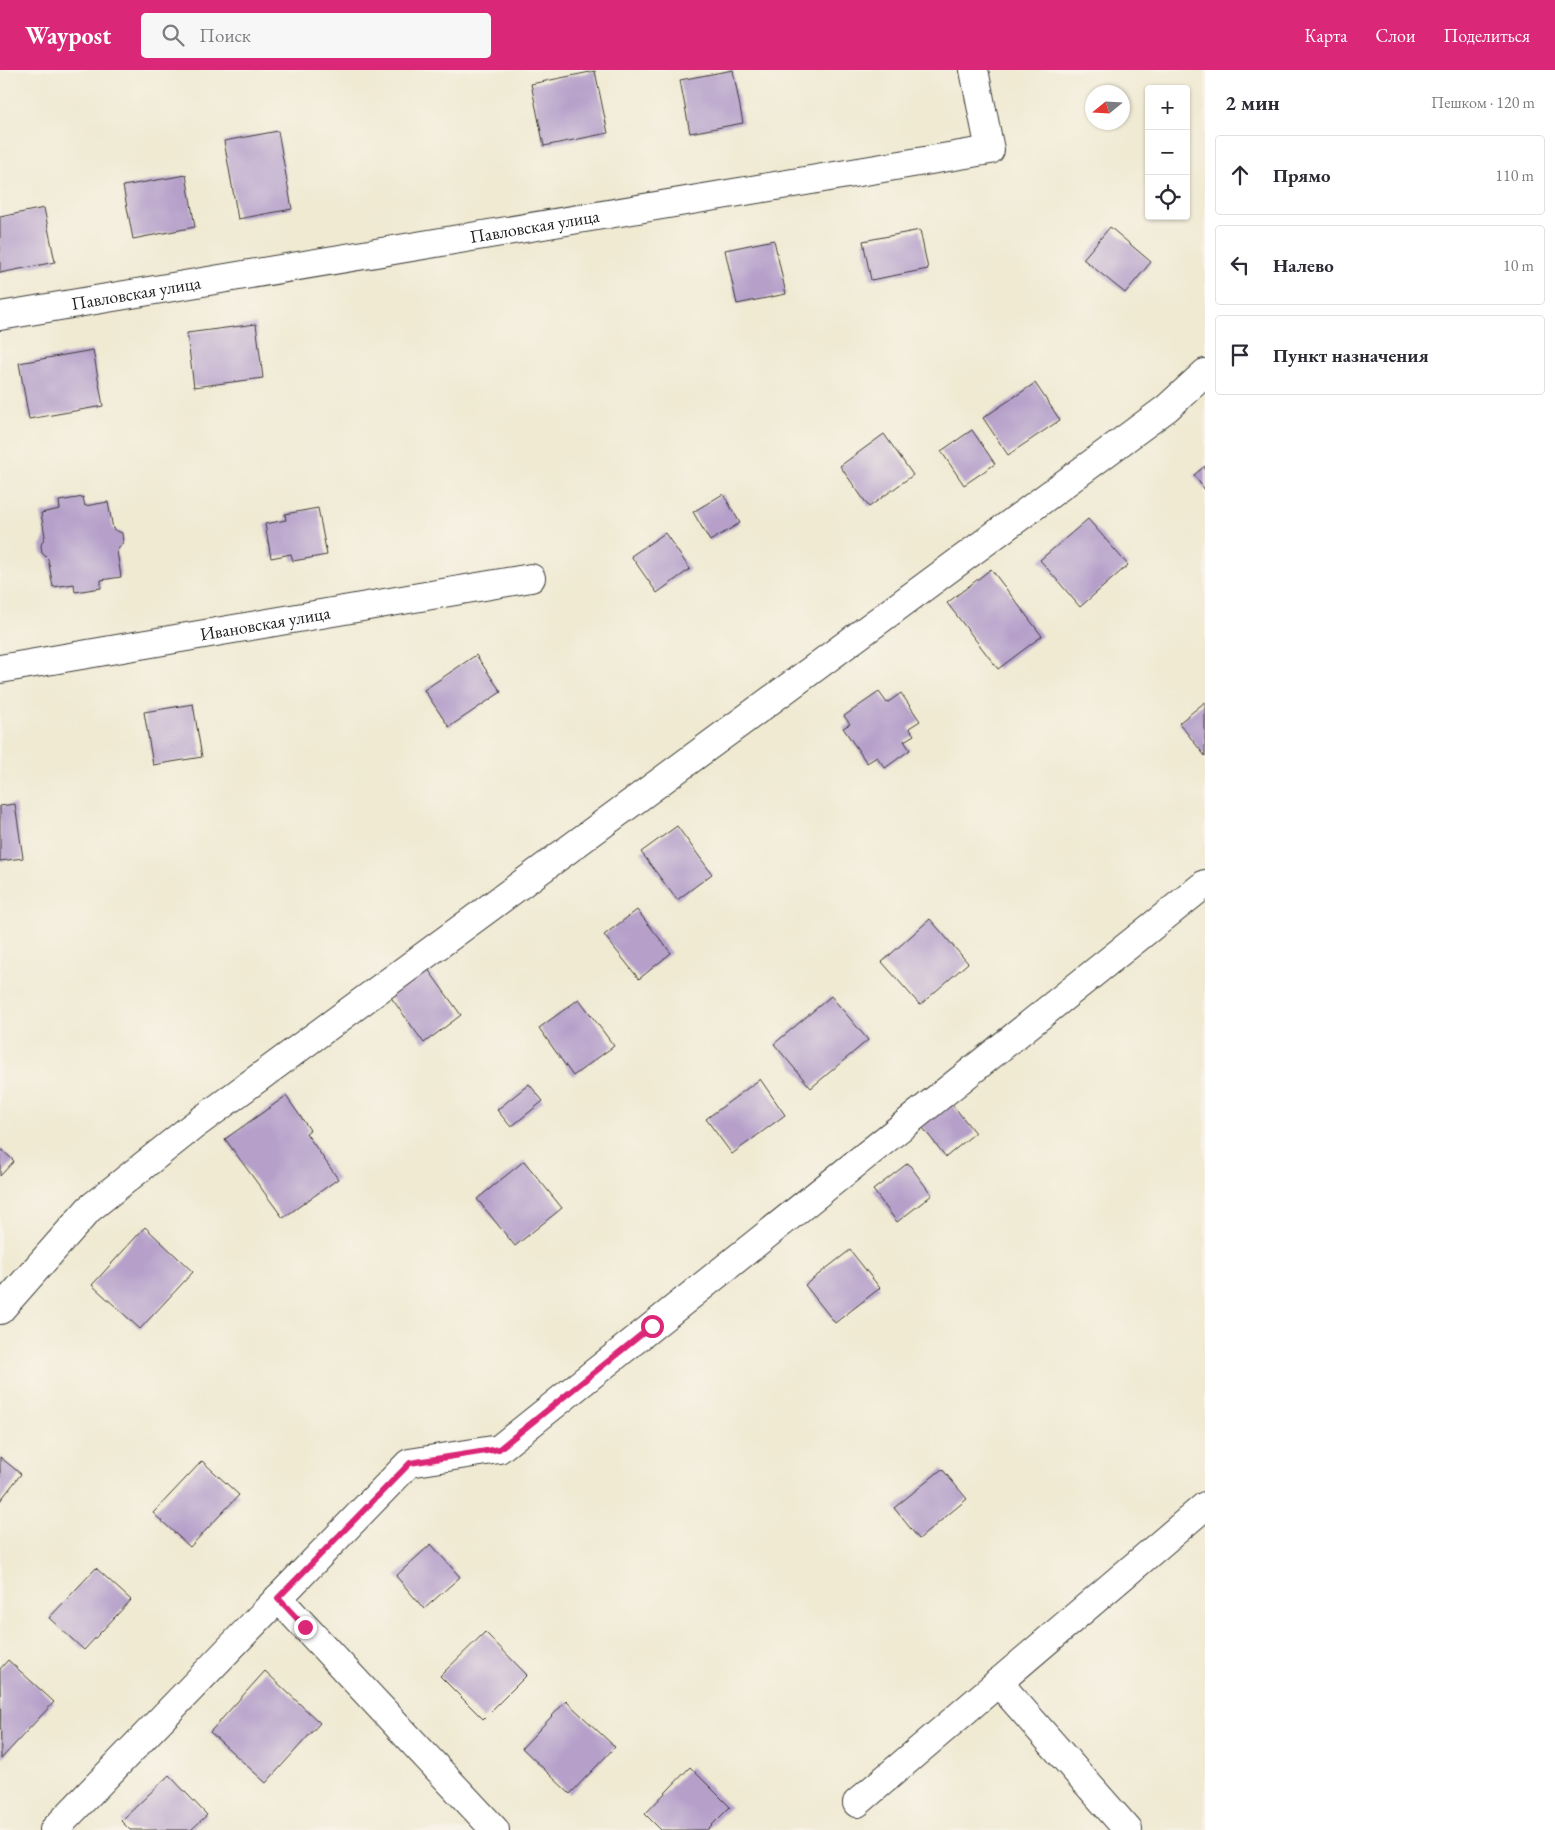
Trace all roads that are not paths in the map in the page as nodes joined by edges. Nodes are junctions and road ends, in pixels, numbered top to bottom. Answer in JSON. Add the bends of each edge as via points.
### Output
{"nodes":[{"id":1,"x":974,"y":70,"type":"edge"},
{"id":2,"x":0,"y":316,"type":"edge"},
{"id":3,"x":1205,"y":373,"type":"edge"},
{"id":4,"x":531,"y":578,"type":"dead end"},
{"id":5,"x":0,"y":669,"type":"edge"},
{"id":6,"x":1205,"y":884,"type":"edge"},
{"id":7,"x":0,"y":1310,"type":"edge"},
{"id":8,"x":1205,"y":1506,"type":"edge"},
{"id":9,"x":278,"y":1598,"type":"junction"},
{"id":10,"x":998,"y":1682,"type":"junction"},
{"id":11,"x":857,"y":1803,"type":"dead end"},
{"id":12,"x":54,"y":1830,"type":"edge"},
{"id":13,"x":495,"y":1830,"type":"edge"},
{"id":14,"x":1128,"y":1830,"type":"edge"}],
"edges":[{"from":1,"to":2,"type":"street","name":"Павловская улица","via":[[990,150]]},
{"from":3,"to":7,"type":"street","via":[[1167,408],[192,1127],[89,1210]]},
{"from":4,"to":5,"type":"street","name":"Ивановская улица"},
{"from":6,"to":9,"type":"street","via":[[499,1449],[410,1463]]},
{"from":8,"to":10,"type":"street"},
{"from":9,"to":12,"type":"street"},
{"from":9,"to":13,"type":"street"},
{"from":10,"to":11,"type":"street"},
{"from":10,"to":14,"type":"street"}]}
